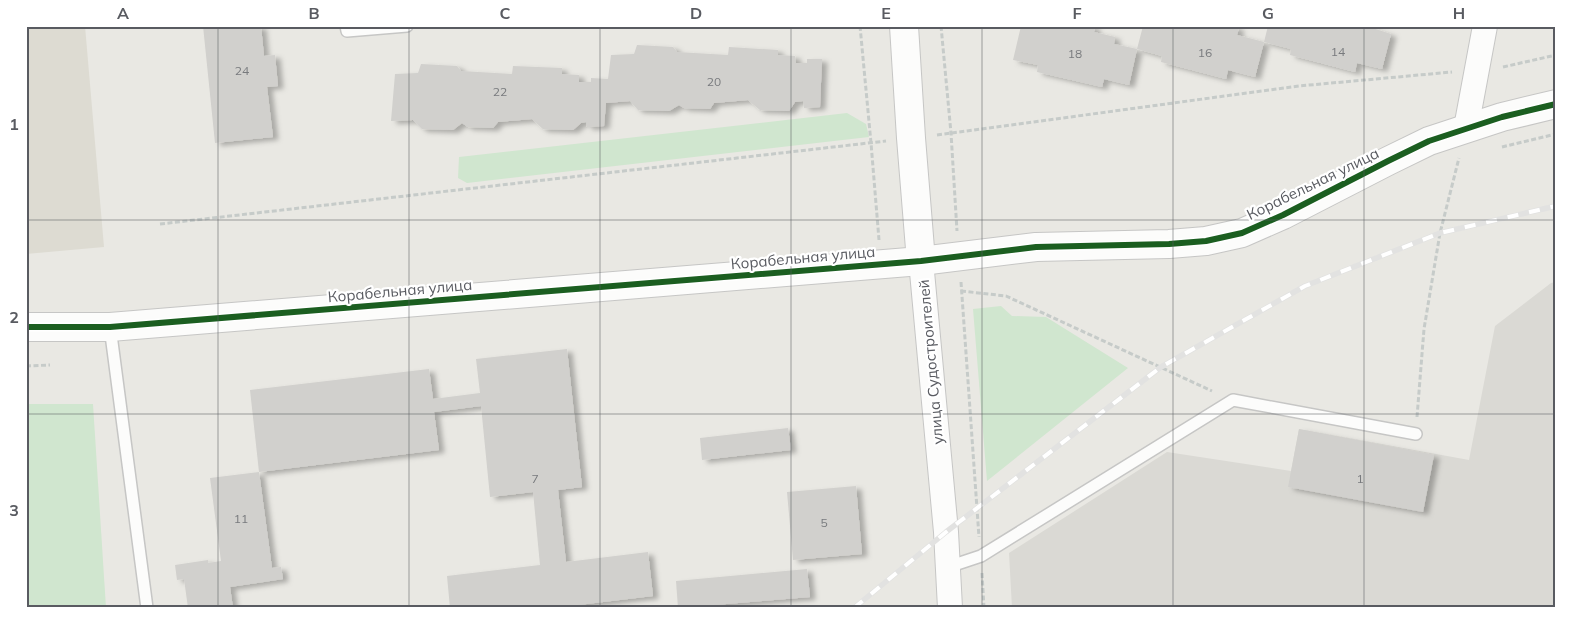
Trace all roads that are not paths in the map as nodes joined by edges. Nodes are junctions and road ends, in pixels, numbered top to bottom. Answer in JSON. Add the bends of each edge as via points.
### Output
{"nodes":[{"id":1,"x":346,"y":26,"type":"edge"},
{"id":2,"x":407,"y":26,"type":"edge"},
{"id":3,"x":904,"y":26,"type":"edge"},
{"id":4,"x":1485,"y":26,"type":"edge"},
{"id":5,"x":1556,"y":104,"type":"edge"},
{"id":6,"x":1466,"y":128,"type":"junction"},
{"id":7,"x":921,"y":261,"type":"junction"},
{"id":8,"x":110,"y":327,"type":"junction"},
{"id":9,"x":26,"y":328,"type":"edge"},
{"id":10,"x":1416,"y":434,"type":"road end"},
{"id":11,"x":948,"y":567,"type":"junction"},
{"id":12,"x":146,"y":608,"type":"edge"},
{"id":13,"x":950,"y":608,"type":"edge"}],
"edges":[{"from":1,"to":2,"type":"lane","via":[[347,32]]},
{"from":3,"to":7,"type":"street","name":"улица Судостроителей"},
{"from":4,"to":6,"type":"street"},
{"from":5,"to":6,"type":"street","name":"Корабельная улица"},
{"from":6,"to":7,"type":"street","name":"Корабельная улица","via":[[1419,146],[1242,233],[1206,241],[1036,247]]},
{"from":7,"to":8,"type":"street","name":"Корабельная улица"},
{"from":7,"to":11,"type":"street","name":"улица Судостроителей"},
{"from":8,"to":9,"type":"street","name":"Корабельная улица"},
{"from":8,"to":12,"type":"lane"},
{"from":10,"to":11,"type":"lane","via":[[1233,400],[981,556]]},
{"from":11,"to":13,"type":"street","name":"улица Судостроителей"}]}
